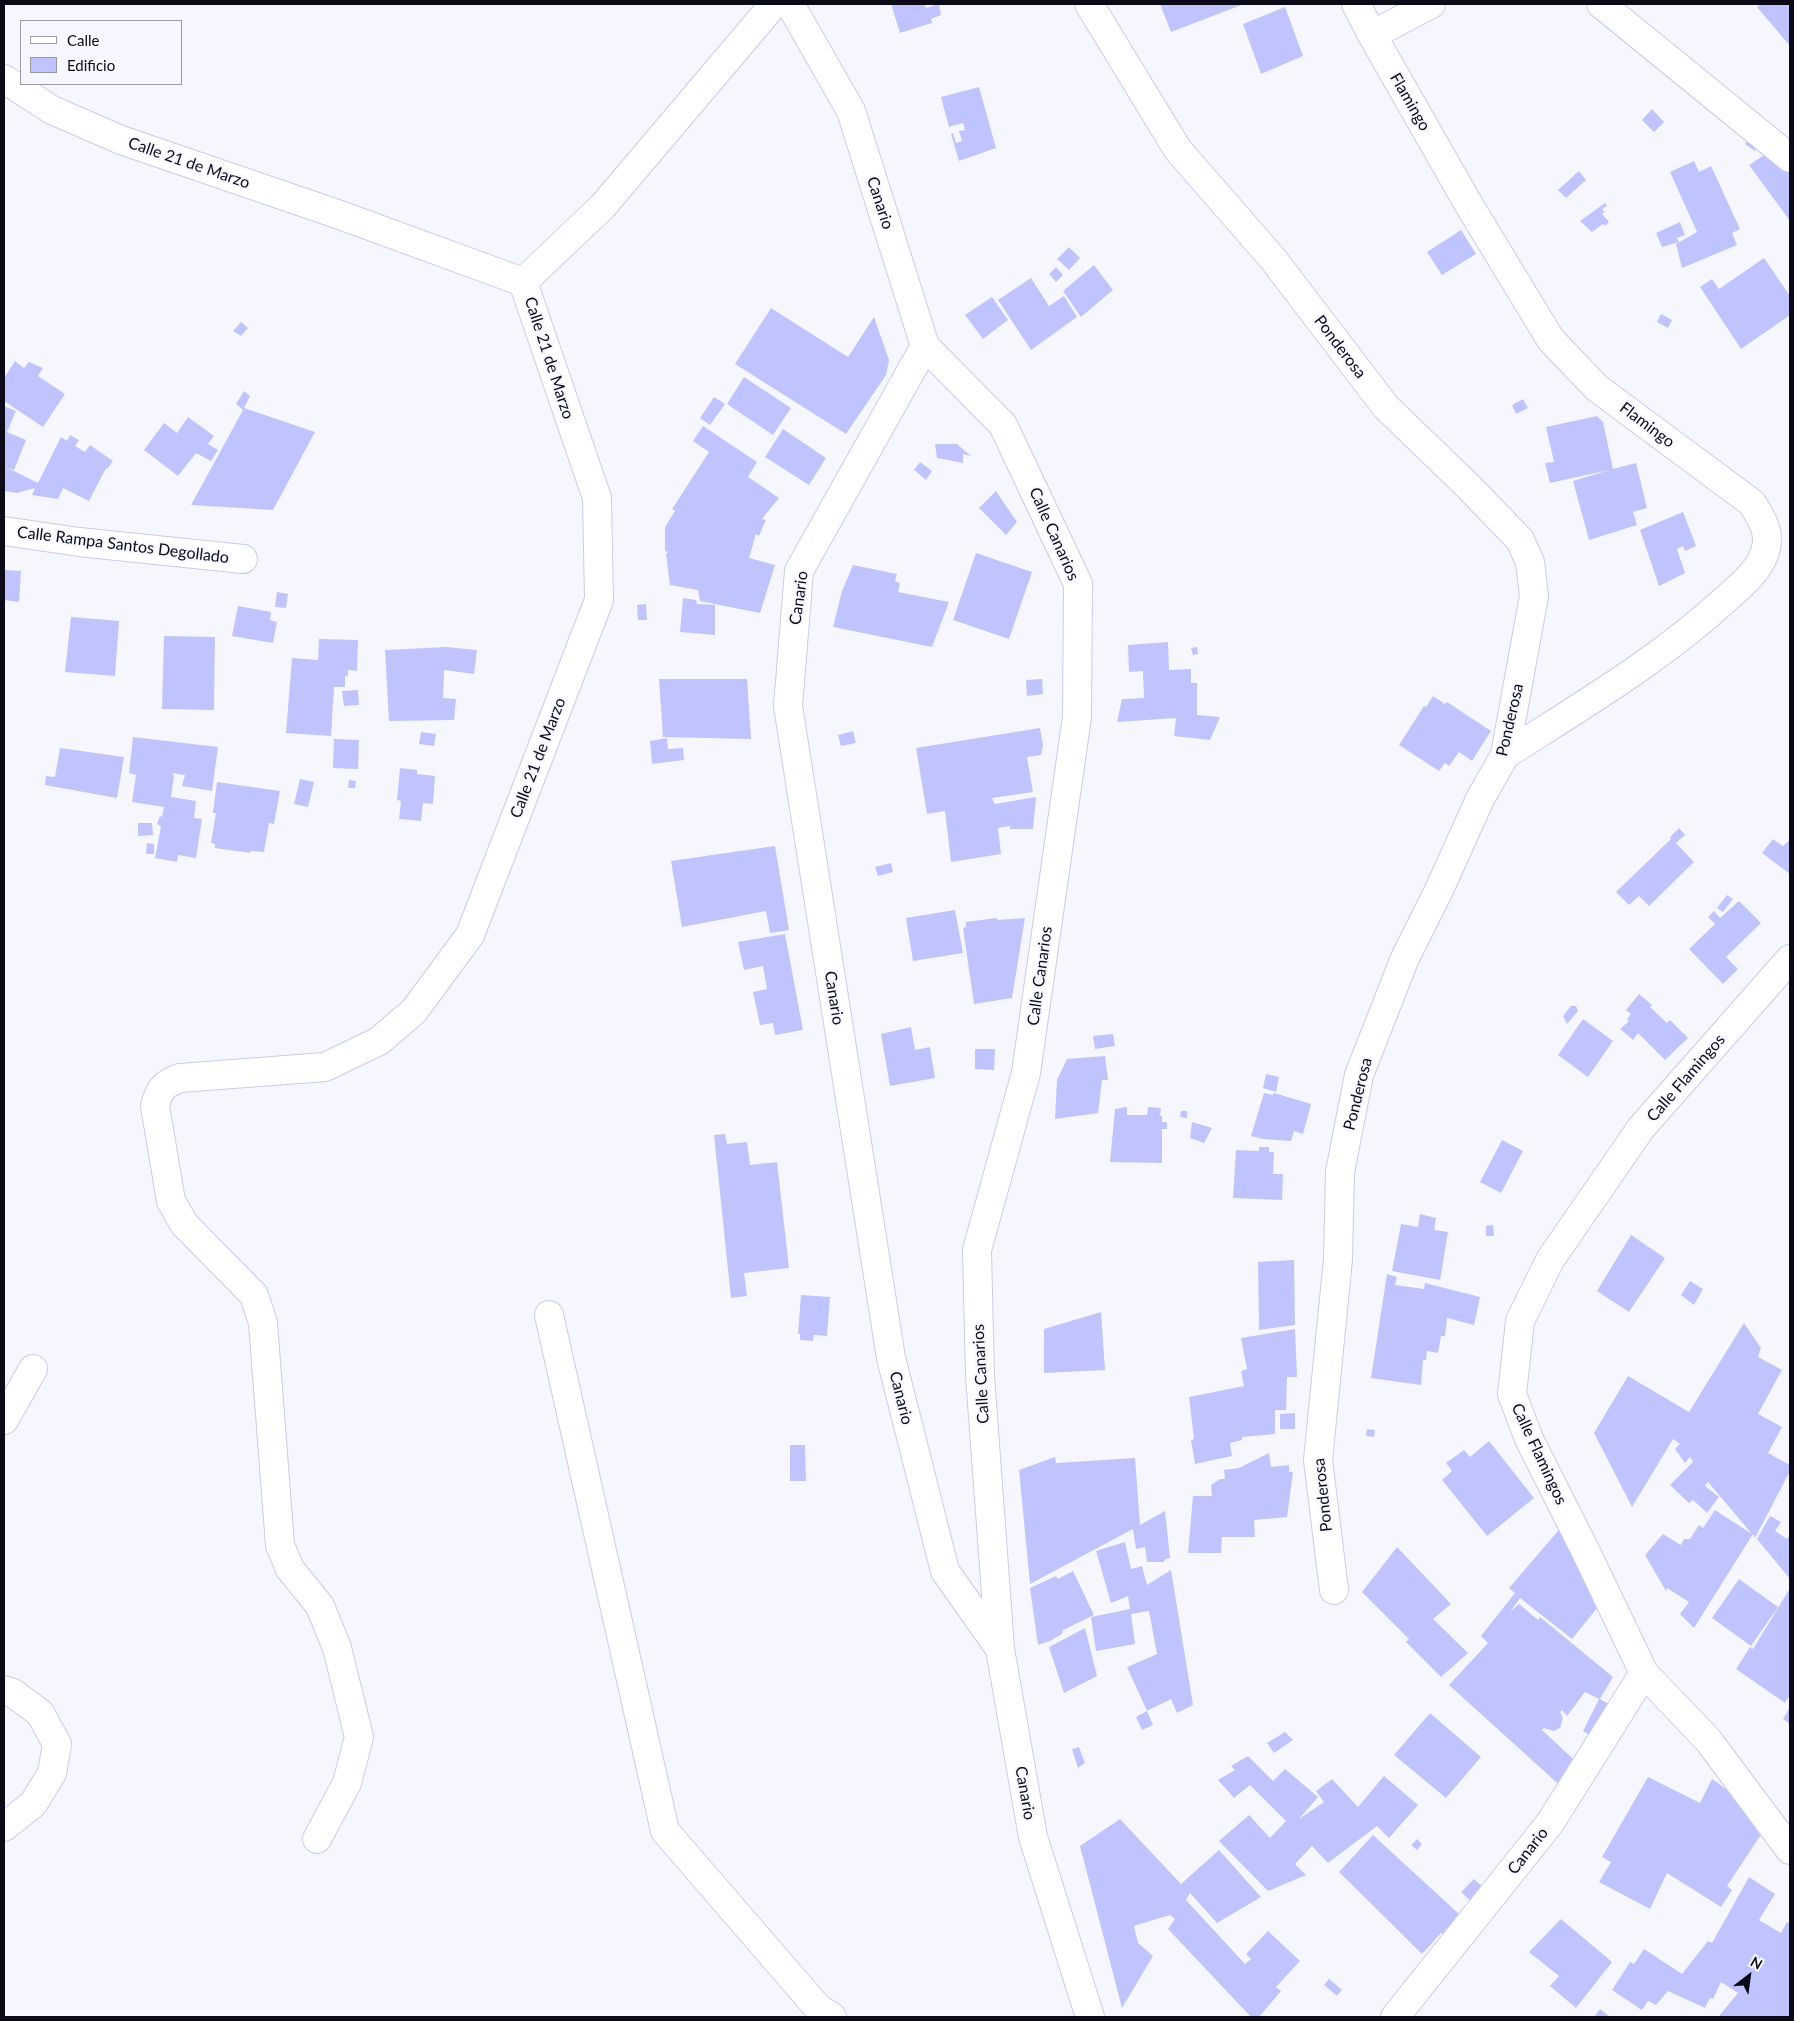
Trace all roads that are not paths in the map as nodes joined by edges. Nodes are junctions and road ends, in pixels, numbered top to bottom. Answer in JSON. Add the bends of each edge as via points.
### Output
{"nodes":[{"id":1,"x":774,"y":4,"type":"edge"},
{"id":2,"x":790,"y":4,"type":"edge"},
{"id":3,"x":1089,"y":4,"type":"edge"},
{"id":4,"x":1356,"y":4,"type":"edge"},
{"id":5,"x":1431,"y":4,"type":"edge"},
{"id":6,"x":1602,"y":4,"type":"edge"},
{"id":7,"x":1372,"y":35,"type":"junction"},
{"id":8,"x":4,"y":78,"type":"edge"},
{"id":9,"x":1790,"y":158,"type":"edge"},
{"id":10,"x":523,"y":282,"type":"junction"},
{"id":11,"x":925,"y":346,"type":"junction"},
{"id":12,"x":4,"y":531,"type":"edge"},
{"id":13,"x":243,"y":559,"type":"dead end"},
{"id":14,"x":1505,"y":755,"type":"junction"},
{"id":15,"x":1790,"y":958,"type":"edge"},
{"id":16,"x":549,"y":1314,"type":"dead end"},
{"id":17,"x":32,"y":1369,"type":"dead end"},
{"id":18,"x":4,"y":1420,"type":"edge"},
{"id":19,"x":1334,"y":1590,"type":"dead end"},
{"id":20,"x":1000,"y":1649,"type":"junction"},
{"id":21,"x":1644,"y":1673,"type":"junction"},
{"id":22,"x":4,"y":1690,"type":"edge"},
{"id":23,"x":4,"y":1827,"type":"edge"},
{"id":24,"x":317,"y":1838,"type":"dead end"},
{"id":25,"x":1790,"y":1850,"type":"edge"},
{"id":26,"x":832,"y":2017,"type":"edge"},
{"id":27,"x":1090,"y":2017,"type":"edge"},
{"id":28,"x":1395,"y":2017,"type":"edge"}],
"edges":[{"from":1,"to":10,"type":"street","via":[[603,206]]},
{"from":2,"to":11,"type":"street","name":"Canario","via":[[851,111]]},
{"from":3,"to":14,"type":"street","name":"Ponderosa","via":[[1178,150],[1273,259],[1386,407],[1520,540],[1530,562],[1534,596]]},
{"from":4,"to":7,"type":"street","name":"Flamingo"},
{"from":5,"to":7,"type":"street"},
{"from":6,"to":9,"type":"street"},
{"from":7,"to":14,"type":"street","name":"Flamingo","via":[[1551,340],[1597,388],[1752,503],[1766,526],[1762,562],[1695,627],[1644,666]]},
{"from":8,"to":10,"type":"street","name":"Calle 21 de Marzo","via":[[52,110],[122,140]]},
{"from":10,"to":24,"type":"street","name":"Calle 21 de Marzo","via":[[597,498],[600,600],[470,935],[414,1011],[379,1040],[325,1067],[180,1078],[158,1091],[154,1106],[171,1201],[184,1224],[254,1295],[263,1322],[280,1545],[290,1569],[320,1606],[337,1648],[359,1737],[347,1783]]},
{"from":11,"to":20,"type":"street","name":"Calle Canarios","via":[[1003,425],[1078,584],[1077,717],[1027,1063],[977,1250],[980,1376]]},
{"from":11,"to":20,"type":"street","name":"Canario","via":[[799,572],[788,706],[892,1358],[945,1571]]},
{"from":12,"to":13,"type":"street","name":"Calle Rampa Santos Degollado"},
{"from":14,"to":19,"type":"street","name":"Ponderosa","via":[[1480,798],[1405,958],[1360,1075],[1340,1172],[1338,1259],[1318,1460]]},
{"from":15,"to":21,"type":"street","name":"Calle Flamingos","via":[[1641,1128],[1550,1260],[1520,1322],[1512,1394],[1529,1439]]},
{"from":16,"to":26,"type":"street","via":[[666,1831],[818,2008]]},
{"from":17,"to":18,"type":"street"},
{"from":20,"to":27,"type":"street","name":"Canario","via":[[1033,1837]]},
{"from":21,"to":25,"type":"street","name":"Calle Flamingos","via":[[1708,1740]]},
{"from":21,"to":28,"type":"street","name":"Canario","via":[[1550,1823]]},
{"from":22,"to":23,"type":"street","via":[[40,1713],[57,1744],[52,1773],[32,1804]]}]}
